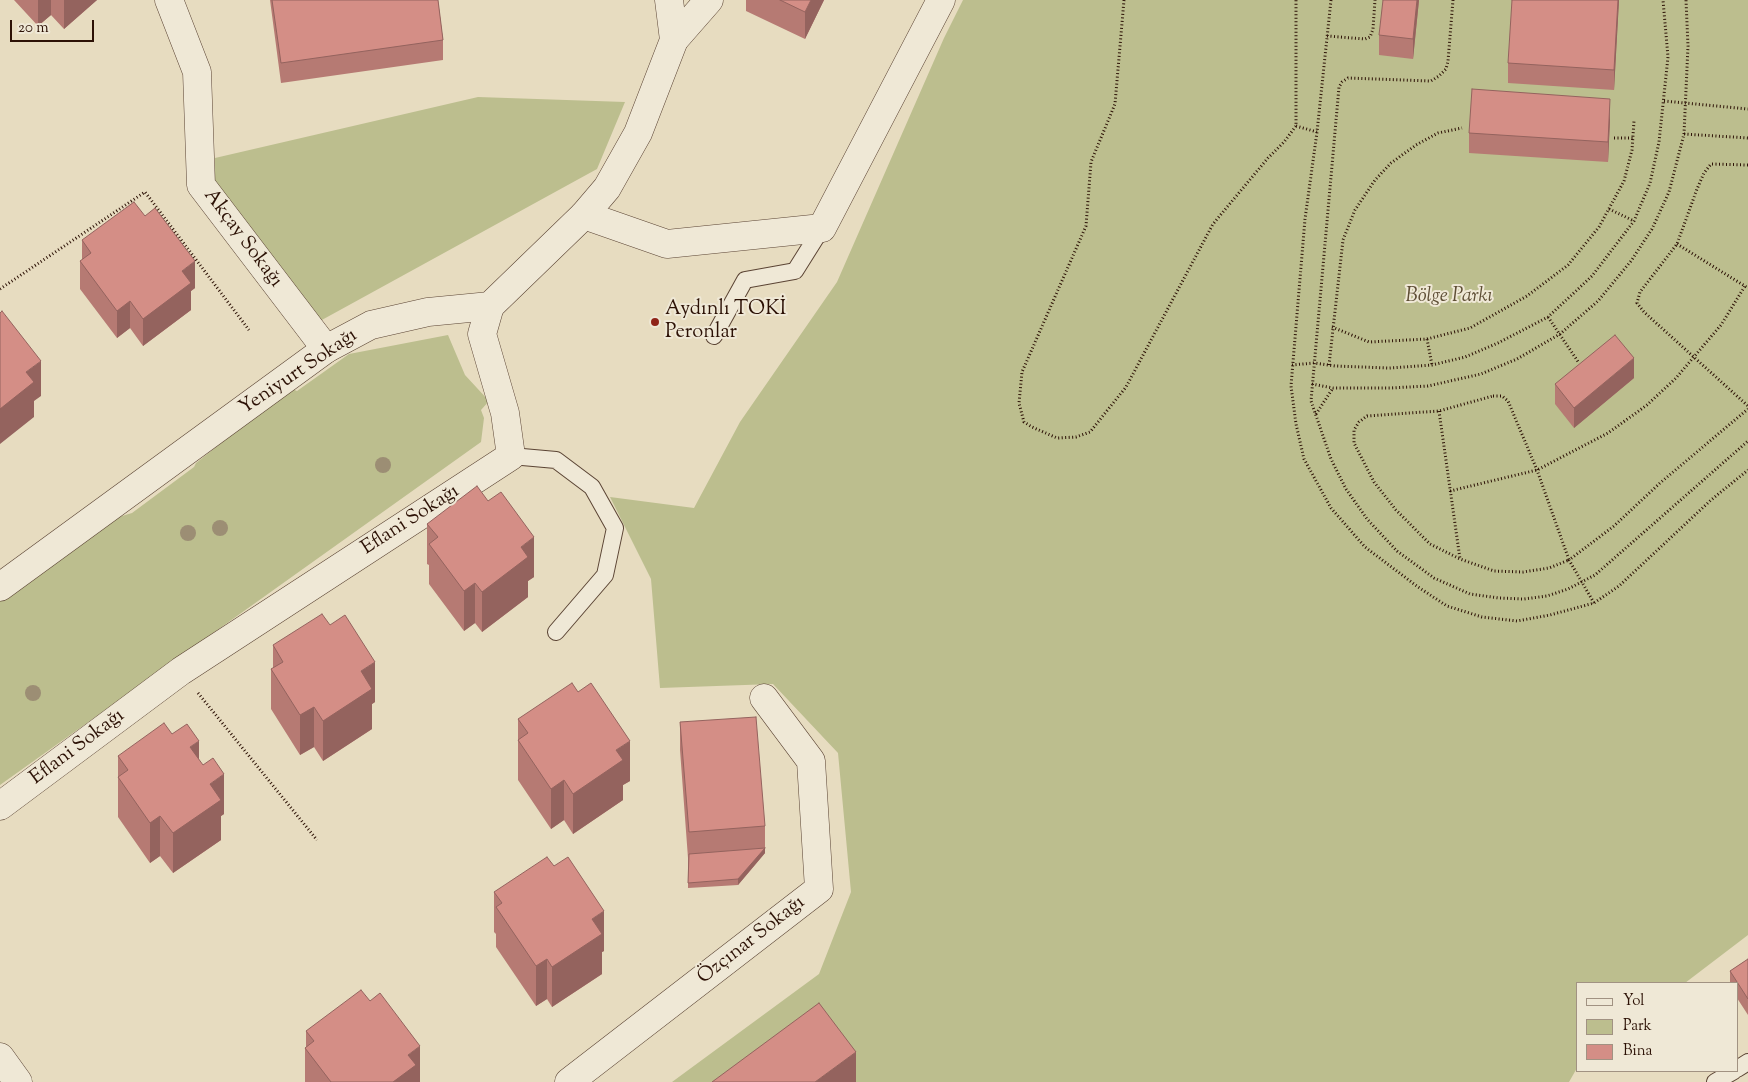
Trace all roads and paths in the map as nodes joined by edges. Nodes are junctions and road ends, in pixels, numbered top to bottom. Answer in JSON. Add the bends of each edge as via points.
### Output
{"nodes":[{"id":1,"x":170,"y":0,"type":"edge"},
{"id":2,"x":669,"y":0,"type":"edge"},
{"id":3,"x":709,"y":0,"type":"edge"},
{"id":4,"x":941,"y":0,"type":"edge"},
{"id":5,"x":1124,"y":0,"type":"edge"},
{"id":6,"x":1296,"y":0,"type":"edge"},
{"id":7,"x":1331,"y":0,"type":"edge"},
{"id":8,"x":1375,"y":0,"type":"edge"},
{"id":9,"x":1454,"y":0,"type":"edge"},
{"id":10,"x":1663,"y":0,"type":"edge"},
{"id":11,"x":1686,"y":0,"type":"edge"},
{"id":12,"x":1327,"y":36,"type":"junction"},
{"id":13,"x":674,"y":40,"type":"junction"},
{"id":14,"x":1664,"y":102,"type":"junction"},
{"id":15,"x":1685,"y":103,"type":"junction"},
{"id":16,"x":1748,"y":110,"type":"edge"},
{"id":17,"x":1634,"y":121,"type":"dead end"},
{"id":18,"x":1296,"y":126,"type":"junction"},
{"id":19,"x":1462,"y":128,"type":"dead end"},
{"id":20,"x":1318,"y":132,"type":"junction"},
{"id":21,"x":1684,"y":134,"type":"junction"},
{"id":22,"x":1614,"y":138,"type":"dead end"},
{"id":23,"x":1633,"y":138,"type":"junction"},
{"id":24,"x":1748,"y":138,"type":"edge"},
{"id":25,"x":1748,"y":165,"type":"edge"},
{"id":26,"x":1609,"y":209,"type":"junction"},
{"id":27,"x":584,"y":215,"type":"junction"},
{"id":28,"x":1634,"y":221,"type":"junction"},
{"id":29,"x":822,"y":228,"type":"junction"},
{"id":30,"x":1677,"y":244,"type":"junction"},
{"id":31,"x":1747,"y":287,"type":"edge"},
{"id":32,"x":0,"y":289,"type":"edge"},
{"id":33,"x":490,"y":306,"type":"junction"},
{"id":34,"x":1548,"y":317,"type":"junction"},
{"id":35,"x":1332,"y":327,"type":"junction"},
{"id":36,"x":248,"y":330,"type":"dead end"},
{"id":37,"x":1560,"y":334,"type":"junction"},
{"id":38,"x":714,"y":336,"type":"dead end"},
{"id":39,"x":1427,"y":339,"type":"junction"},
{"id":40,"x":326,"y":349,"type":"junction"},
{"id":41,"x":1694,"y":358,"type":"junction"},
{"id":42,"x":1314,"y":363,"type":"junction"},
{"id":43,"x":1579,"y":363,"type":"edge"},
{"id":44,"x":1292,"y":365,"type":"junction"},
{"id":45,"x":1329,"y":365,"type":"junction"},
{"id":46,"x":1432,"y":365,"type":"junction"},
{"id":47,"x":1312,"y":384,"type":"junction"},
{"id":48,"x":1333,"y":388,"type":"junction"},
{"id":49,"x":1748,"y":408,"type":"edge"},
{"id":50,"x":1439,"y":411,"type":"junction"},
{"id":51,"x":1316,"y":415,"type":"junction"},
{"id":52,"x":1748,"y":442,"type":"edge"},
{"id":53,"x":511,"y":456,"type":"junction"},
{"id":54,"x":1538,"y":470,"type":"junction"},
{"id":55,"x":1748,"y":470,"type":"edge"},
{"id":56,"x":1450,"y":491,"type":"junction"},
{"id":57,"x":1460,"y":559,"type":"junction"},
{"id":58,"x":1569,"y":560,"type":"junction"},
{"id":59,"x":1582,"y":582,"type":"junction"},
{"id":60,"x":0,"y":587,"type":"edge"},
{"id":61,"x":1594,"y":603,"type":"junction"},
{"id":62,"x":556,"y":632,"type":"dead end"},
{"id":63,"x":181,"y":671,"type":"junction"},
{"id":64,"x":764,"y":698,"type":"dead end"},
{"id":65,"x":0,"y":806,"type":"edge"},
{"id":66,"x":318,"y":840,"type":"dead end"},
{"id":67,"x":0,"y":1058,"type":"edge"},
{"id":68,"x":1732,"y":1072,"type":"edge"},
{"id":69,"x":18,"y":1082,"type":"edge"},
{"id":70,"x":569,"y":1082,"type":"edge"},
{"id":71,"x":1715,"y":1082,"type":"edge"}],
"edges":[{"from":1,"to":40,"type":"street","name":"Akçay Sokağı","via":[[196,72],[201,185]]},
{"from":2,"to":13,"type":"street"},
{"from":3,"to":13,"type":"street"},
{"from":4,"to":29,"type":"street"},
{"from":5,"to":18,"type":"path","via":[[1116,104],[1091,162],[1086,226],[1022,372],[1019,403],[1024,422],[1057,438],[1090,432],[1126,387],[1214,224]]},
{"from":6,"to":18,"type":"path"},
{"from":7,"to":12,"type":"path"},
{"from":8,"to":12,"type":"path","via":[[1370,37]]},
{"from":9,"to":42,"type":"path","via":[[1448,61],[1439,76],[1431,81],[1348,78],[1339,86]]},
{"from":10,"to":14,"type":"path","via":[[1668,57]]},
{"from":11,"to":15,"type":"path"},
{"from":12,"to":20,"type":"path"},
{"from":13,"to":27,"type":"street","via":[[638,133],[607,188]]},
{"from":14,"to":15,"type":"path"},
{"from":14,"to":28,"type":"path","via":[[1650,184]]},
{"from":15,"to":16,"type":"path"},
{"from":15,"to":21,"type":"path"},
{"from":17,"to":23,"type":"path"},
{"from":18,"to":20,"type":"path"},
{"from":19,"to":35,"type":"path","via":[[1438,133],[1391,163],[1355,210],[1343,240]]},
{"from":20,"to":44,"type":"path","via":[[1305,219]]},
{"from":21,"to":24,"type":"path"},
{"from":21,"to":37,"type":"path","via":[[1669,192],[1652,229],[1598,301]]},
{"from":22,"to":23,"type":"path"},
{"from":23,"to":26,"type":"path","via":[[1624,181]]},
{"from":25,"to":30,"type":"path","via":[[1711,164],[1697,189]]},
{"from":26,"to":28,"type":"path"},
{"from":26,"to":39,"type":"path","via":[[1599,227],[1568,264],[1527,296],[1470,328]]},
{"from":27,"to":29,"type":"street","via":[[667,244]]},
{"from":27,"to":33,"type":"street"},
{"from":28,"to":34,"type":"path","via":[[1592,276]]},
{"from":29,"to":38,"type":"lane","via":[[795,271],[745,280]]},
{"from":30,"to":31,"type":"path"},
{"from":30,"to":41,"type":"path","via":[[1640,292],[1637,303]]},
{"from":31,"to":41,"type":"path"},
{"from":32,"to":36,"type":"path","via":[[145,192]]},
{"from":33,"to":40,"type":"street","name":"Yeniyurt Sokağı","via":[[428,312],[371,325]]},
{"from":33,"to":53,"type":"street","via":[[482,334],[505,413]]},
{"from":34,"to":37,"type":"path"},
{"from":34,"to":46,"type":"path","via":[[1465,357]]},
{"from":35,"to":39,"type":"path","via":[[1370,342]]},
{"from":35,"to":45,"type":"path"},
{"from":37,"to":43,"type":"path"},
{"from":37,"to":48,"type":"path","via":[[1517,359],[1481,374],[1428,386]]},
{"from":39,"to":46,"type":"path"},
{"from":40,"to":60,"type":"street","name":"Yeniyurt Sokağı"},
{"from":41,"to":49,"type":"path"},
{"from":41,"to":54,"type":"path","via":[[1676,378],[1608,433]]},
{"from":42,"to":44,"type":"path"},
{"from":42,"to":45,"type":"path"},
{"from":42,"to":47,"type":"path"},
{"from":44,"to":61,"type":"path","via":[[1291,386],[1304,459],[1331,508],[1365,547],[1447,606],[1482,617],[1517,621]]},
{"from":45,"to":46,"type":"path","via":[[1389,368]]},
{"from":47,"to":48,"type":"path"},
{"from":47,"to":51,"type":"path"},
{"from":48,"to":51,"type":"path"},
{"from":49,"to":58,"type":"path","via":[[1614,526]]},
{"from":50,"to":54,"type":"path","via":[[1502,396],[1508,400]]},
{"from":50,"to":56,"type":"path"},
{"from":50,"to":57,"type":"path","via":[[1367,416],[1354,430],[1354,443],[1374,482],[1396,510],[1430,544]]},
{"from":51,"to":59,"type":"path","via":[[1331,459],[1346,489],[1367,519],[1397,551],[1434,578],[1470,594],[1524,599],[1547,596]]},
{"from":52,"to":59,"type":"path","via":[[1595,575]]},
{"from":53,"to":62,"type":"lane","via":[[556,460],[592,487],[615,528],[605,575]]},
{"from":53,"to":63,"type":"street","name":"Eflani Sokağı"},
{"from":54,"to":56,"type":"path"},
{"from":54,"to":58,"type":"path"},
{"from":55,"to":61,"type":"path","via":[[1619,586]]},
{"from":56,"to":57,"type":"path"},
{"from":57,"to":58,"type":"path","via":[[1494,571],[1523,572],[1550,568]]},
{"from":58,"to":59,"type":"path"},
{"from":59,"to":61,"type":"path"},
{"from":63,"to":65,"type":"street","name":"Eflani Sokağı"},
{"from":63,"to":66,"type":"path"},
{"from":64,"to":70,"type":"street","name":"Özçınar Sokağı","via":[[811,761],[819,889]]},
{"from":67,"to":69,"type":"street"},
{"from":68,"to":71,"type":"lane"}]}
